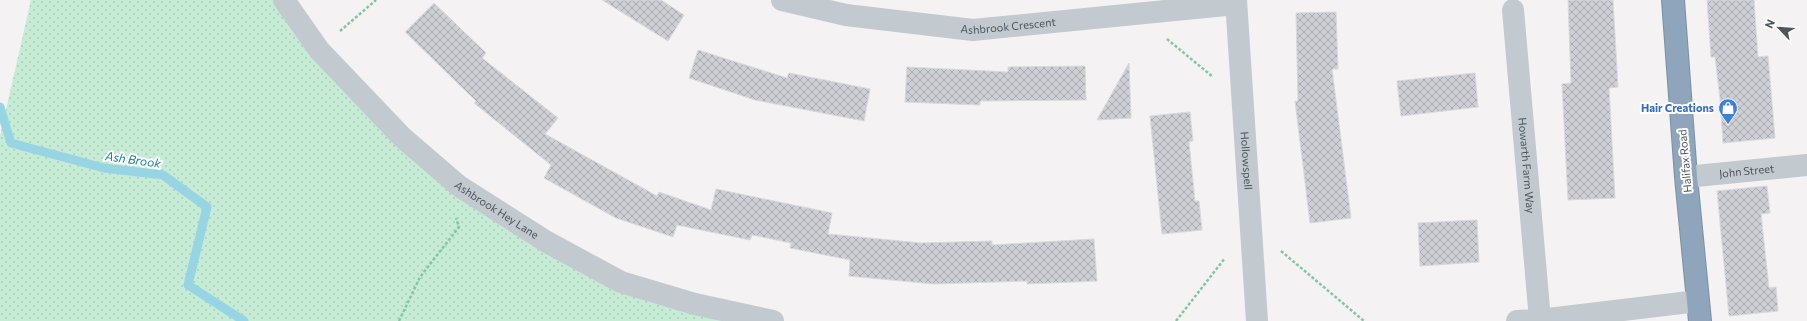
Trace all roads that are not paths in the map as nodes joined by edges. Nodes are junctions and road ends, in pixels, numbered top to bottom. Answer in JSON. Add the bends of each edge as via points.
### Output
{"nodes":[{"id":1,"x":284,"y":0,"type":"edge"},
{"id":2,"x":782,"y":0,"type":"edge"},
{"id":3,"x":1673,"y":0,"type":"edge"},
{"id":4,"x":1236,"y":2,"type":"edge"},
{"id":5,"x":1513,"y":10,"type":"dead end"},
{"id":6,"x":1807,"y":165,"type":"edge"},
{"id":7,"x":1686,"y":177,"type":"junction"},
{"id":8,"x":1699,"y":311,"type":"edge"},
{"id":9,"x":1540,"y":320,"type":"edge"},
{"id":10,"x":773,"y":321,"type":"edge"},
{"id":11,"x":1257,"y":321,"type":"edge"},
{"id":12,"x":1517,"y":321,"type":"edge"}],
"edges":[{"from":1,"to":10,"type":"street","name":"Ashbrook Hey Lane","via":[[319,50],[402,137],[459,186],[548,242],[621,282],[695,304]]},
{"from":2,"to":4,"type":"street","name":"Ashbrook Crescent","via":[[846,15],[973,30]]},
{"from":3,"to":7,"type":"highway","name":"Halifax Road"},
{"from":4,"to":11,"type":"street","name":"Hollowspell"},
{"from":5,"to":9,"type":"street","name":"Howarth Farm Way"},
{"from":6,"to":7,"type":"street","name":"John Street"},
{"from":7,"to":8,"type":"highway","name":"Halifax Road"},
{"from":8,"to":9,"type":"street"},
{"from":9,"to":12,"type":"street"}]}
